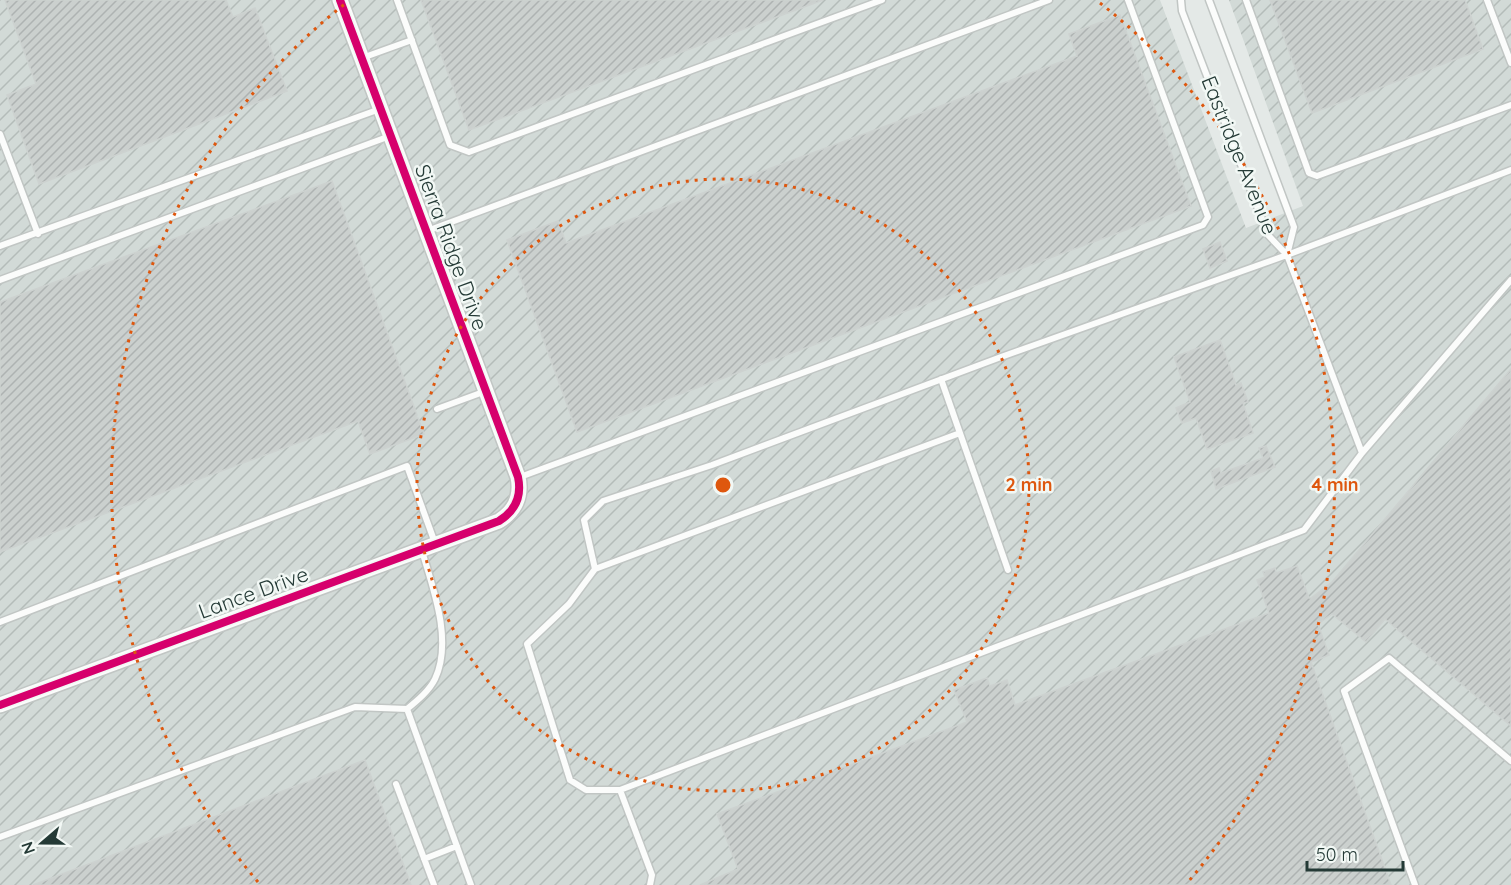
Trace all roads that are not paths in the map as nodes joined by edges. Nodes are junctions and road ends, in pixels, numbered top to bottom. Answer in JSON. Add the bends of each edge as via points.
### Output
{"nodes":[{"id":1,"x":340,"y":0,"type":"edge"},
{"id":2,"x":397,"y":0,"type":"edge"},
{"id":3,"x":882,"y":0,"type":"edge"},
{"id":4,"x":1049,"y":0,"type":"edge"},
{"id":5,"x":1128,"y":0,"type":"edge"},
{"id":6,"x":1182,"y":0,"type":"edge"},
{"id":7,"x":1209,"y":0,"type":"edge"},
{"id":8,"x":1246,"y":0,"type":"edge"},
{"id":9,"x":1487,"y":0,"type":"edge"},
{"id":10,"x":412,"y":40,"type":"junction"},
{"id":11,"x":362,"y":58,"type":"junction"},
{"id":12,"x":1511,"y":63,"type":"edge"},
{"id":13,"x":1511,"y":105,"type":"edge"},
{"id":14,"x":381,"y":109,"type":"junction"},
{"id":15,"x":0,"y":134,"type":"edge"},
{"id":16,"x":391,"y":136,"type":"junction"},
{"id":17,"x":1511,"y":170,"type":"edge"},
{"id":18,"x":427,"y":231,"type":"junction"},
{"id":19,"x":38,"y":234,"type":"junction"},
{"id":20,"x":0,"y":246,"type":"edge"},
{"id":21,"x":1287,"y":255,"type":"junction"},
{"id":22,"x":0,"y":280,"type":"edge"},
{"id":23,"x":1511,"y":280,"type":"edge"},
{"id":24,"x":940,"y":379,"type":"junction"},
{"id":25,"x":486,"y":391,"type":"junction"},
{"id":26,"x":437,"y":409,"type":"dead end"},
{"id":27,"x":960,"y":433,"type":"junction"},
{"id":28,"x":1362,"y":453,"type":"junction"},
{"id":29,"x":518,"y":477,"type":"junction"},
{"id":30,"x":515,"y":507,"type":"joint"},
{"id":31,"x":429,"y":546,"type":"junction"},
{"id":32,"x":595,"y":569,"type":"junction"},
{"id":33,"x":1008,"y":570,"type":"dead end"},
{"id":34,"x":0,"y":622,"type":"edge"},
{"id":35,"x":0,"y":705,"type":"edge"},
{"id":36,"x":407,"y":709,"type":"junction"},
{"id":37,"x":1511,"y":761,"type":"edge"},
{"id":38,"x":396,"y":784,"type":"dead end"},
{"id":39,"x":620,"y":790,"type":"junction"},
{"id":40,"x":0,"y":837,"type":"edge"},
{"id":41,"x":457,"y":846,"type":"junction"},
{"id":42,"x":424,"y":859,"type":"junction"},
{"id":43,"x":434,"y":885,"type":"edge"},
{"id":44,"x":471,"y":885,"type":"edge"},
{"id":45,"x":650,"y":885,"type":"edge"},
{"id":46,"x":1415,"y":885,"type":"edge"}],
"edges":[{"from":1,"to":11,"type":"street","name":"Sierra Ridge Drive"},
{"from":2,"to":10,"type":"lane"},
{"from":3,"to":10,"type":"lane","via":[[469,152],[450,145]]},
{"from":4,"to":18,"type":"lane"},
{"from":5,"to":29,"type":"lane","via":[[1208,217],[1203,225]]},
{"from":6,"to":21,"type":"lane","name":"Eastridge Avenue","via":[[1182,11],[1268,235]]},
{"from":7,"to":21,"type":"lane","name":"Eastridge Avenue","via":[[1294,227]]},
{"from":8,"to":13,"type":"lane","via":[[1309,173],[1317,176]]},
{"from":9,"to":12,"type":"lane"},
{"from":10,"to":11,"type":"lane"},
{"from":11,"to":14,"type":"street","name":"Sierra Ridge Drive"},
{"from":14,"to":16,"type":"street","name":"Sierra Ridge Drive"},
{"from":14,"to":19,"type":"lane"},
{"from":15,"to":19,"type":"lane"},
{"from":16,"to":18,"type":"street","name":"Sierra Ridge Drive"},
{"from":16,"to":22,"type":"lane"},
{"from":17,"to":21,"type":"lane"},
{"from":18,"to":25,"type":"street","name":"Sierra Ridge Drive"},
{"from":19,"to":20,"type":"lane"},
{"from":21,"to":24,"type":"lane"},
{"from":21,"to":28,"type":"lane"},
{"from":23,"to":28,"type":"lane"},
{"from":24,"to":27,"type":"lane"},
{"from":24,"to":32,"type":"lane","via":[[712,465],[603,501],[584,520]]},
{"from":25,"to":26,"type":"lane"},
{"from":25,"to":29,"type":"street","name":"Sierra Ridge Drive"},
{"from":27,"to":32,"type":"lane"},
{"from":27,"to":33,"type":"lane"},
{"from":28,"to":39,"type":"lane","via":[[1304,530]]},
{"from":29,"to":30,"type":"street","name":"Sierra Ridge Drive"},
{"from":30,"to":31,"type":"street","name":"Lance Drive","via":[[499,521]]},
{"from":31,"to":34,"type":"lane","via":[[407,466]]},
{"from":31,"to":35,"type":"street","name":"Lance Drive"},
{"from":31,"to":36,"type":"lane","via":[[442,634],[441,660],[424,696]]},
{"from":32,"to":39,"type":"lane","via":[[569,604],[527,644],[570,780],[586,790]]},
{"from":36,"to":40,"type":"lane","via":[[355,707]]},
{"from":36,"to":41,"type":"lane"},
{"from":37,"to":46,"type":"lane","via":[[1389,658],[1344,691]]},
{"from":38,"to":42,"type":"lane"},
{"from":39,"to":45,"type":"lane","via":[[652,875]]},
{"from":41,"to":42,"type":"lane"},
{"from":41,"to":44,"type":"lane"},
{"from":42,"to":43,"type":"lane"}]}
